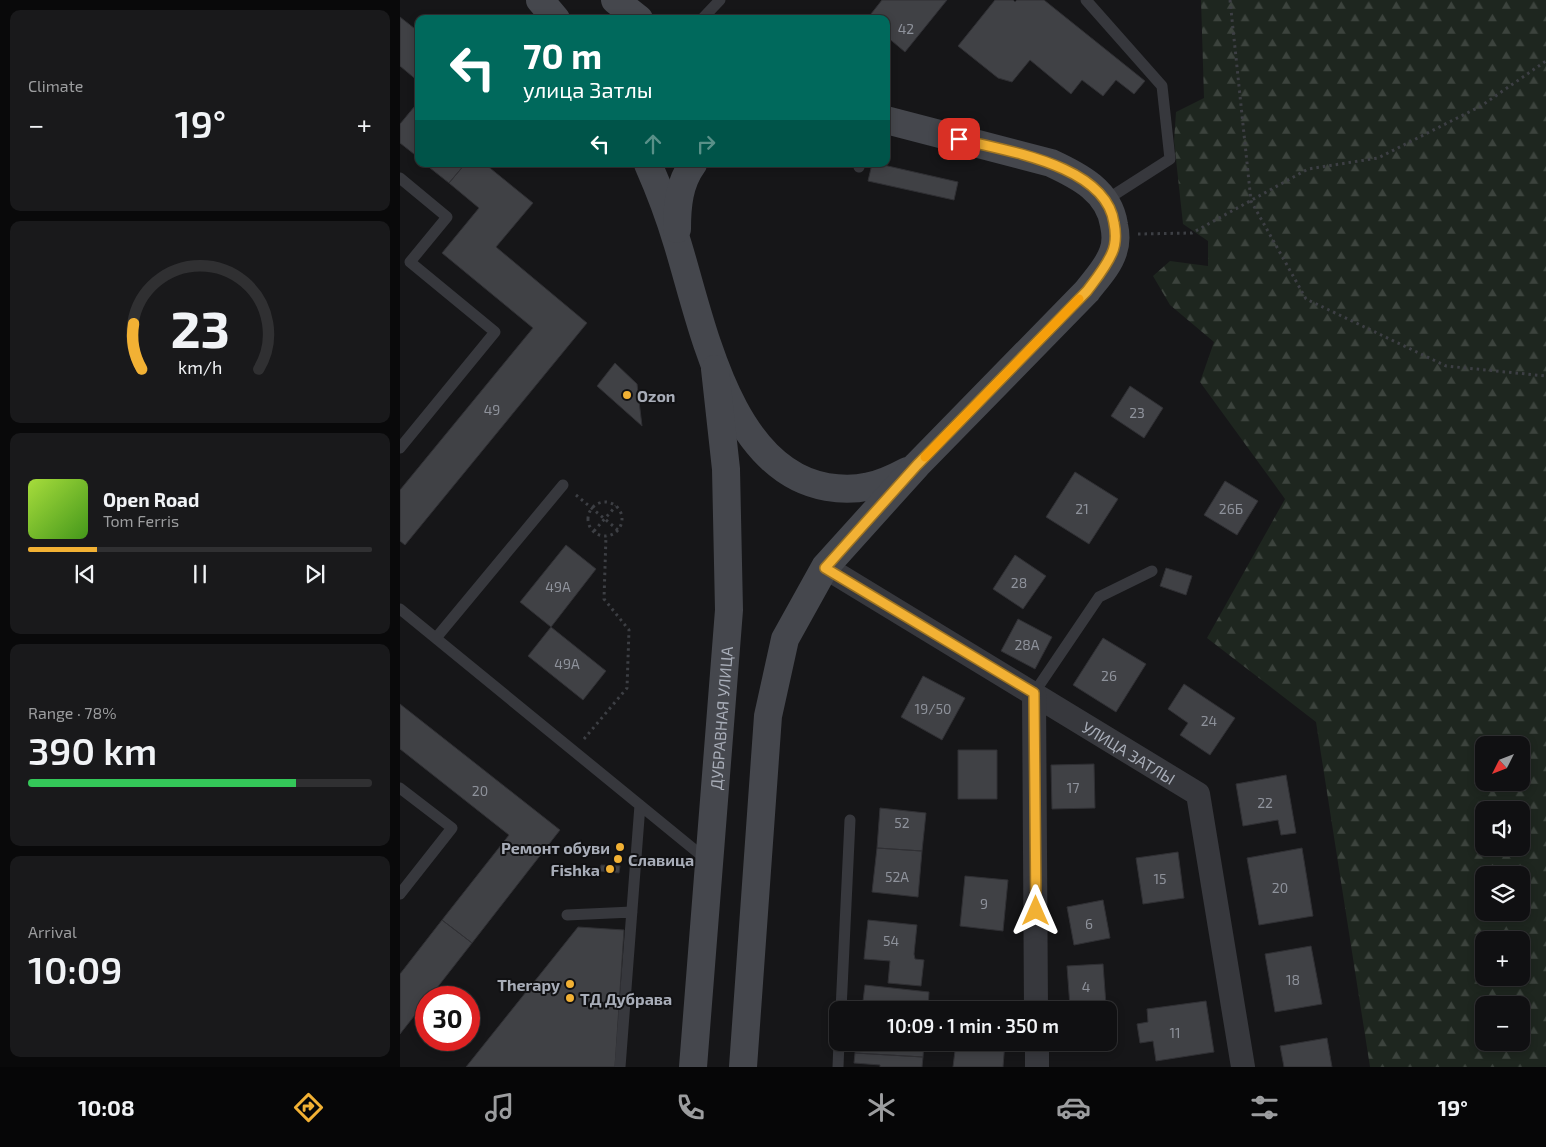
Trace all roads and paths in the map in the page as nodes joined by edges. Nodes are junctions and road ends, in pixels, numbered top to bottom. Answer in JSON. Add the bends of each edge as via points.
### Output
{"nodes":[{"id":1,"x":540,"y":0,"type":"edge"},
{"id":2,"x":614,"y":0,"type":"edge"},
{"id":3,"x":720,"y":0,"type":"edge"},
{"id":4,"x":1086,"y":0,"type":"edge"},
{"id":5,"x":1230,"y":0,"type":"edge"},
{"id":6,"x":553,"y":15,"type":"edge"},
{"id":7,"x":634,"y":15,"type":"edge"},
{"id":8,"x":706,"y":15,"type":"edge"},
{"id":9,"x":1546,"y":62,"type":"edge"},
{"id":10,"x":890,"y":121,"type":"edge"},
{"id":11,"x":649,"y":167,"type":"edge"},
{"id":12,"x":691,"y":167,"type":"edge"},
{"id":13,"x":400,"y":178,"type":"edge"},
{"id":14,"x":1106,"y":200,"type":"junction"},
{"id":15,"x":1251,"y":201,"type":"junction"},
{"id":16,"x":1116,"y":234,"type":"junction"},
{"id":17,"x":676,"y":239,"type":"junction"},
{"id":18,"x":715,"y":368,"type":"junction"},
{"id":19,"x":1546,"y":376,"type":"edge"},
{"id":20,"x":400,"y":448,"type":"edge"},
{"id":21,"x":917,"y":465,"type":"junction"},
{"id":22,"x":563,"y":485,"type":"joint"},
{"id":23,"x":616,"y":506,"type":"junction"},
{"id":24,"x":593,"y":508,"type":"junction"},
{"id":25,"x":606,"y":519,"type":"junction"},
{"id":26,"x":618,"y":530,"type":"junction"},
{"id":27,"x":594,"y":531,"type":"junction"},
{"id":28,"x":606,"y":536,"type":"junction"},
{"id":29,"x":825,"y":568,"type":"junction"},
{"id":30,"x":1152,"y":570,"type":"dead end"},
{"id":31,"x":402,"y":613,"type":"edge"},
{"id":32,"x":436,"y":638,"type":"junction"},
{"id":33,"x":1034,"y":693,"type":"junction"},
{"id":34,"x":574,"y":751,"type":"junction"},
{"id":35,"x":400,"y":788,"type":"edge"},
{"id":36,"x":640,"y":805,"type":"junction"},
{"id":37,"x":850,"y":820,"type":"dead end"},
{"id":38,"x":710,"y":863,"type":"junction"},
{"id":39,"x":400,"y":894,"type":"edge"},
{"id":40,"x":632,"y":912,"type":"junction"},
{"id":41,"x":567,"y":915,"type":"dead end"},
{"id":42,"x":841,"y":1001,"type":"edge"},
{"id":43,"x":1036,"y":1001,"type":"edge"},
{"id":44,"x":839,"y":1051,"type":"edge"},
{"id":45,"x":1037,"y":1051,"type":"edge"},
{"id":46,"x":620,"y":1067,"type":"edge"},
{"id":47,"x":693,"y":1067,"type":"edge"},
{"id":48,"x":743,"y":1067,"type":"edge"},
{"id":49,"x":838,"y":1067,"type":"edge"},
{"id":50,"x":1037,"y":1067,"type":"edge"},
{"id":51,"x":1243,"y":1067,"type":"edge"}],
"edges":[{"from":1,"to":6,"type":"street"},
{"from":2,"to":7,"type":"street"},
{"from":3,"to":8,"type":"lane"},
{"from":4,"to":14,"type":"lane","via":[[1162,86],[1170,159]]},
{"from":5,"to":15,"type":"path"},
{"from":9,"to":15,"type":"path","via":[[1481,106],[1378,158],[1308,169]]},
{"from":10,"to":14,"type":"street","name":"ДУБРАВНАЯ УЛИЦА","via":[[1051,163],[1093,186]]},
{"from":11,"to":17,"type":"street","name":"ДУБРАВНАЯ УЛИЦА"},
{"from":12,"to":17,"type":"street","name":"ДУБРАВНАЯ УЛИЦА","via":[[681,187]]},
{"from":13,"to":20,"type":"lane","via":[[447,216],[410,262],[495,332]]},
{"from":14,"to":16,"type":"street","name":"ДУБРАВНАЯ УЛИЦА"},
{"from":15,"to":16,"type":"path","via":[[1192,233]]},
{"from":15,"to":19,"type":"path","via":[[1306,299],[1446,366]]},
{"from":16,"to":21,"type":"street","name":"ДУБРАВНАЯ УЛИЦА","via":[[1114,251],[1087,291]]},
{"from":17,"to":18,"type":"street","name":"ДУБРАВНАЯ УЛИЦА"},
{"from":18,"to":21,"type":"street","name":"ДУБРАВНАЯ УЛИЦА","via":[[755,442],[773,462],[792,475],[814,485],[863,488],[888,481]]},
{"from":18,"to":38,"type":"street","name":"ДУБРАВНАЯ УЛИЦА","via":[[726,469],[729,610]]},
{"from":21,"to":29,"type":"street","name":"ДУБРАВНАЯ УЛИЦА"},
{"from":22,"to":24,"type":"path"},
{"from":22,"to":32,"type":"lane"},
{"from":23,"to":24,"type":"path","via":[[604,502]]},
{"from":23,"to":25,"type":"path"},
{"from":23,"to":26,"type":"path","via":[[622,518]]},
{"from":24,"to":25,"type":"path"},
{"from":24,"to":27,"type":"path","via":[[589,520]]},
{"from":25,"to":26,"type":"path"},
{"from":25,"to":27,"type":"path"},
{"from":26,"to":28,"type":"path"},
{"from":27,"to":28,"type":"path"},
{"from":28,"to":34,"type":"path","via":[[604,599],[629,630],[627,688]]},
{"from":29,"to":33,"type":"street","name":"УЛИЦА ЗАТЛЫ"},
{"from":29,"to":48,"type":"street","name":"ДУБРАВНАЯ УЛИЦА","via":[[785,639],[768,716]]},
{"from":30,"to":33,"type":"lane","via":[[1099,597]]},
{"from":31,"to":32,"type":"lane"},
{"from":32,"to":34,"type":"lane"},
{"from":33,"to":43,"type":"street"},
{"from":33,"to":51,"type":"street","name":"УЛИЦА ЗАТЛЫ","via":[[1198,794]]},
{"from":34,"to":36,"type":"lane"},
{"from":35,"to":39,"type":"lane","via":[[452,828]]},
{"from":36,"to":38,"type":"lane"},
{"from":36,"to":40,"type":"lane"},
{"from":37,"to":42,"type":"lane"},
{"from":38,"to":47,"type":"street","name":"ДУБРАВНАЯ УЛИЦА"},
{"from":40,"to":41,"type":"lane"},
{"from":40,"to":46,"type":"lane"},
{"from":44,"to":49,"type":"lane"},
{"from":45,"to":50,"type":"street"}]}
